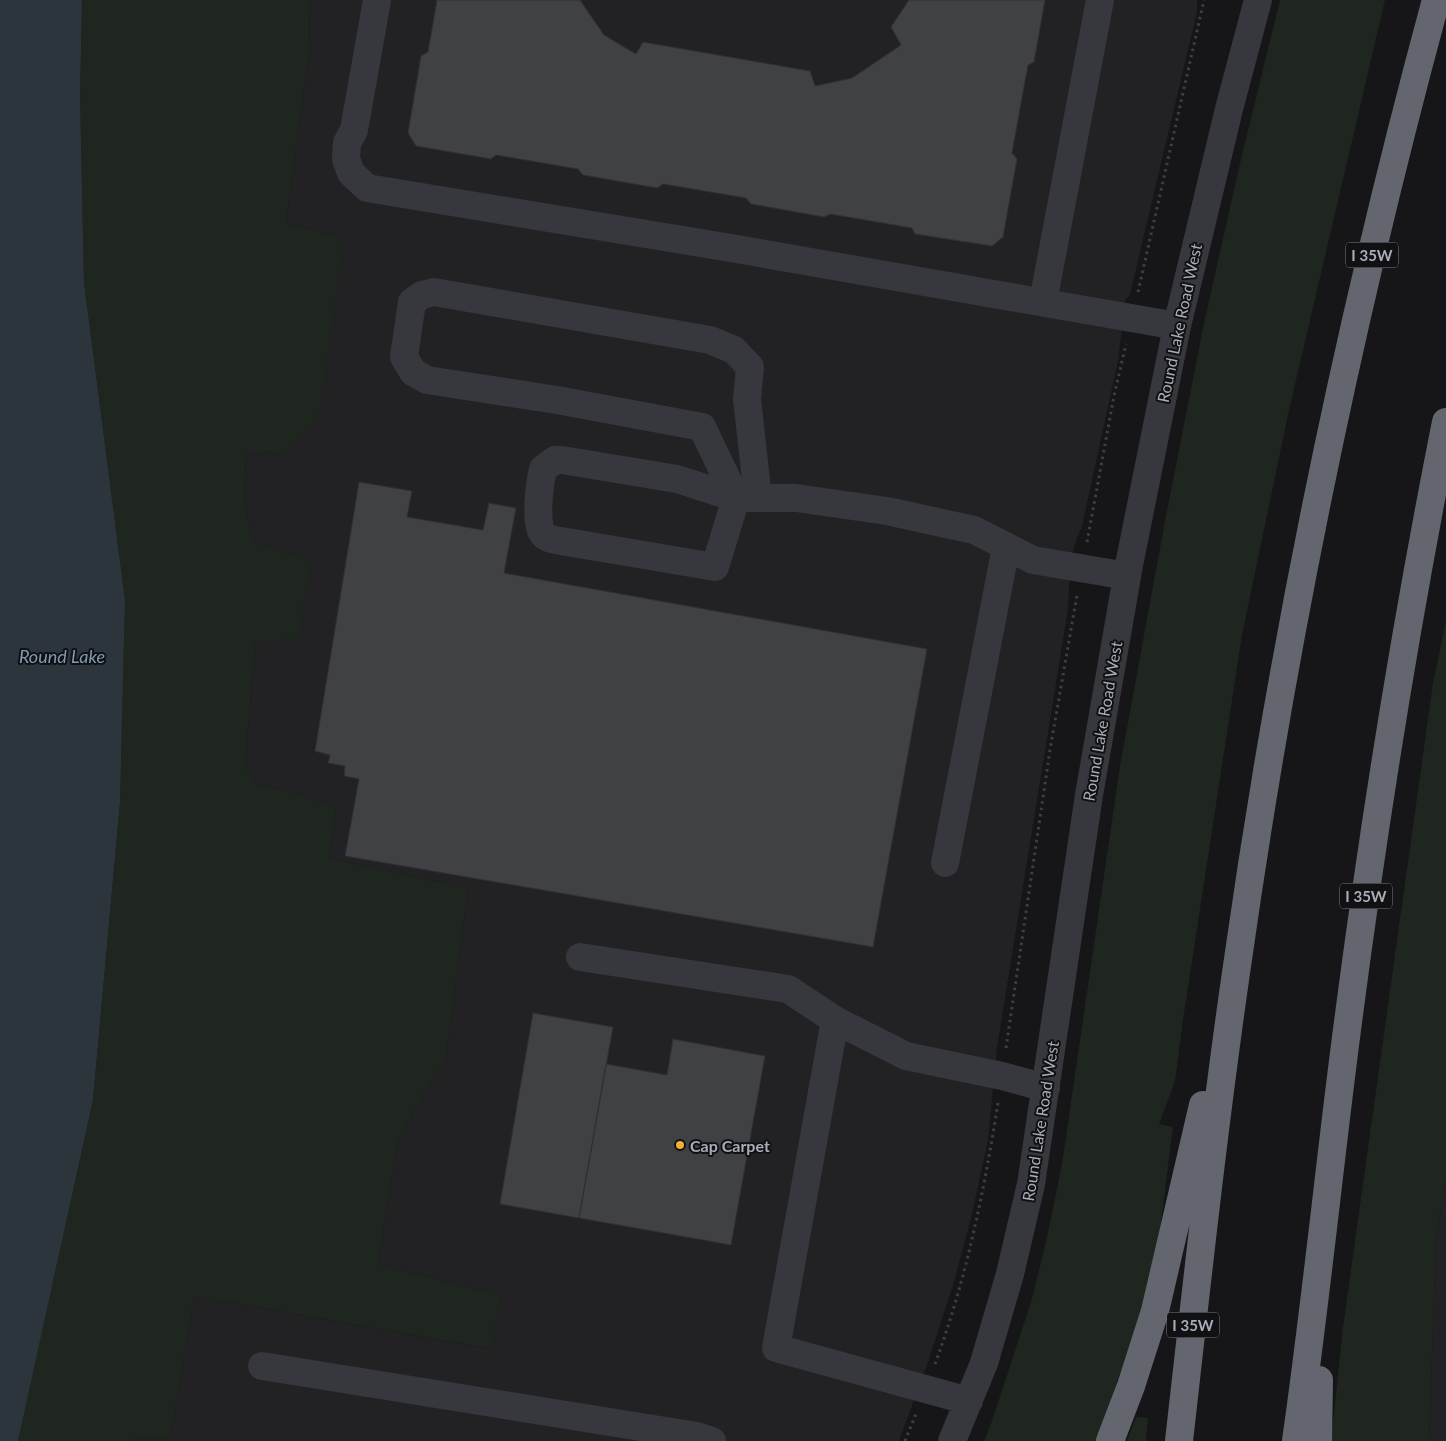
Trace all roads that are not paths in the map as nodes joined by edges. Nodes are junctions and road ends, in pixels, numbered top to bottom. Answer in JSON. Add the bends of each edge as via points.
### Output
{"nodes":[{"id":1,"x":377,"y":0,"type":"edge"},
{"id":2,"x":1100,"y":0,"type":"edge"},
{"id":3,"x":1258,"y":0,"type":"edge"},
{"id":4,"x":1436,"y":0,"type":"edge"},
{"id":5,"x":1043,"y":302,"type":"junction"},
{"id":6,"x":1177,"y":326,"type":"junction"},
{"id":7,"x":1446,"y":422,"type":"edge"},
{"id":8,"x":747,"y":498,"type":"junction"},
{"id":9,"x":1006,"y":547,"type":"junction"},
{"id":10,"x":1127,"y":576,"type":"junction"},
{"id":11,"x":945,"y":863,"type":"dead end"},
{"id":12,"x":580,"y":957,"type":"dead end"},
{"id":13,"x":1237,"y":963,"type":"junction"},
{"id":14,"x":835,"y":1020,"type":"junction"},
{"id":15,"x":1046,"y":1088,"type":"junction"},
{"id":16,"x":1319,"y":1264,"type":"junction"},
{"id":17,"x":262,"y":1366,"type":"dead end"},
{"id":18,"x":969,"y":1401,"type":"junction"},
{"id":19,"x":702,"y":1439,"type":"edge"},
{"id":20,"x":952,"y":1441,"type":"edge"},
{"id":21,"x":1110,"y":1441,"type":"edge"},
{"id":22,"x":1179,"y":1441,"type":"edge"},
{"id":23,"x":1296,"y":1441,"type":"edge"},
{"id":24,"x":1318,"y":1441,"type":"edge"}],
"edges":[{"from":1,"to":5,"type":"street","via":[[346,159],[351,173],[367,188]]},
{"from":2,"to":5,"type":"street"},
{"from":3,"to":6,"type":"street","name":"Round Lake Road West"},
{"from":4,"to":13,"type":"highway","number":"I 35W","via":[[1386,194],[1323,474],[1295,614]]},
{"from":5,"to":6,"type":"street"},
{"from":6,"to":10,"type":"street","name":"Round Lake Road West"},
{"from":7,"to":16,"type":"highway","number":"I 35W","via":[[1421,550],[1368,883]]},
{"from":8,"to":8,"type":"street","via":[[677,479],[555,460],[543,469],[540,480],[538,523],[541,533],[547,538],[561,542],[715,567]]},
{"from":8,"to":8,"type":"street","via":[[702,427],[427,380],[413,372],[404,357],[412,302],[434,292],[710,340],[734,350],[750,366]]},
{"from":8,"to":9,"type":"street","via":[[796,498],[887,511],[974,530]]},
{"from":9,"to":10,"type":"street","via":[[1033,560]]},
{"from":9,"to":11,"type":"street"},
{"from":10,"to":15,"type":"street","name":"Round Lake Road West","via":[[1089,795]]},
{"from":12,"to":14,"type":"street","via":[[788,989]]},
{"from":13,"to":21,"type":"highway","via":[[1155,1311]]},
{"from":13,"to":22,"type":"highway","number":"I 35W"},
{"from":14,"to":15,"type":"street","via":[[906,1056]]},
{"from":14,"to":18,"type":"street","via":[[776,1348]]},
{"from":15,"to":18,"type":"street","name":"Round Lake Road West","via":[[1031,1184],[1010,1274],[984,1363]]},
{"from":16,"to":23,"type":"highway","number":"I 35W"},
{"from":16,"to":24,"type":"highway"},
{"from":17,"to":19,"type":"street"},
{"from":18,"to":20,"type":"street","name":"Round Lake Road West"}]}
